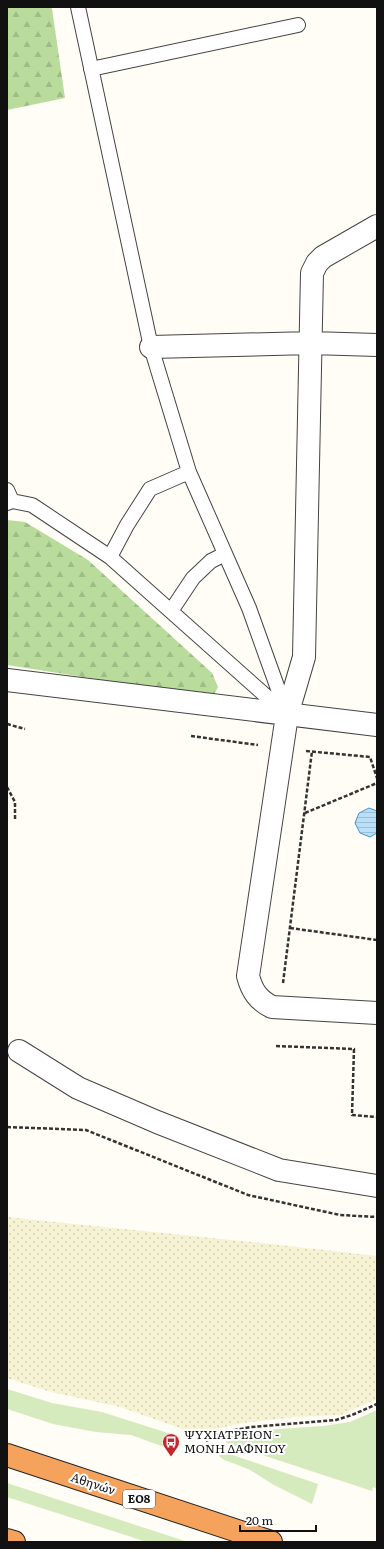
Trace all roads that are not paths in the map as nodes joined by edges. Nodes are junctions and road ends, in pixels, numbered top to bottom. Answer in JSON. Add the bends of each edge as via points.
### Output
{"nodes":[{"id":1,"x":78,"y":7,"type":"edge"},
{"id":2,"x":298,"y":25,"type":"dead end"},
{"id":3,"x":91,"y":69,"type":"junction"},
{"id":4,"x":377,"y":226,"type":"edge"},
{"id":5,"x":311,"y":343,"type":"junction"},
{"id":6,"x":377,"y":345,"type":"edge"},
{"id":7,"x":151,"y":347,"type":"junction"},
{"id":8,"x":189,"y":472,"type":"junction"},
{"id":9,"x":9,"y":498,"type":"edge"},
{"id":10,"x":225,"y":554,"type":"junction"},
{"id":11,"x":110,"y":556,"type":"junction"},
{"id":12,"x":171,"y":611,"type":"junction"},
{"id":13,"x":7,"y":680,"type":"edge"},
{"id":14,"x":287,"y":715,"type":"junction"},
{"id":15,"x":377,"y":725,"type":"edge"},
{"id":16,"x":377,"y":1013,"type":"edge"},
{"id":17,"x":19,"y":1051,"type":"dead end"},
{"id":18,"x":377,"y":1186,"type":"edge"},
{"id":19,"x":7,"y":1455,"type":"edge"},
{"id":20,"x":7,"y":1540,"type":"edge"},
{"id":21,"x":14,"y":1542,"type":"edge"},
{"id":22,"x":271,"y":1542,"type":"edge"}],
"edges":[{"from":1,"to":3,"type":"lane"},
{"from":2,"to":3,"type":"lane"},
{"from":3,"to":7,"type":"lane"},
{"from":4,"to":5,"type":"street","via":[[317,263],[312,273]]},
{"from":5,"to":6,"type":"street"},
{"from":5,"to":7,"type":"street"},
{"from":5,"to":14,"type":"street","via":[[304,657]]},
{"from":7,"to":8,"type":"lane"},
{"from":8,"to":10,"type":"lane"},
{"from":8,"to":11,"type":"lane","via":[[150,489]]},
{"from":9,"to":11,"type":"lane","via":[[32,505]]},
{"from":10,"to":12,"type":"lane","via":[[211,561],[193,578]]},
{"from":10,"to":14,"type":"lane","via":[[249,608]]},
{"from":11,"to":12,"type":"lane"},
{"from":12,"to":14,"type":"lane"},
{"from":13,"to":14,"type":"street"},
{"from":14,"to":15,"type":"street"},
{"from":14,"to":16,"type":"street","via":[[248,976],[251,987],[262,1002],[272,1006]]},
{"from":17,"to":18,"type":"street","via":[[78,1088],[279,1170]]},
{"from":19,"to":22,"type":"highway","name":"Αθηνών","number":"ΕΟ8"},
{"from":20,"to":21,"type":"highway"}]}
